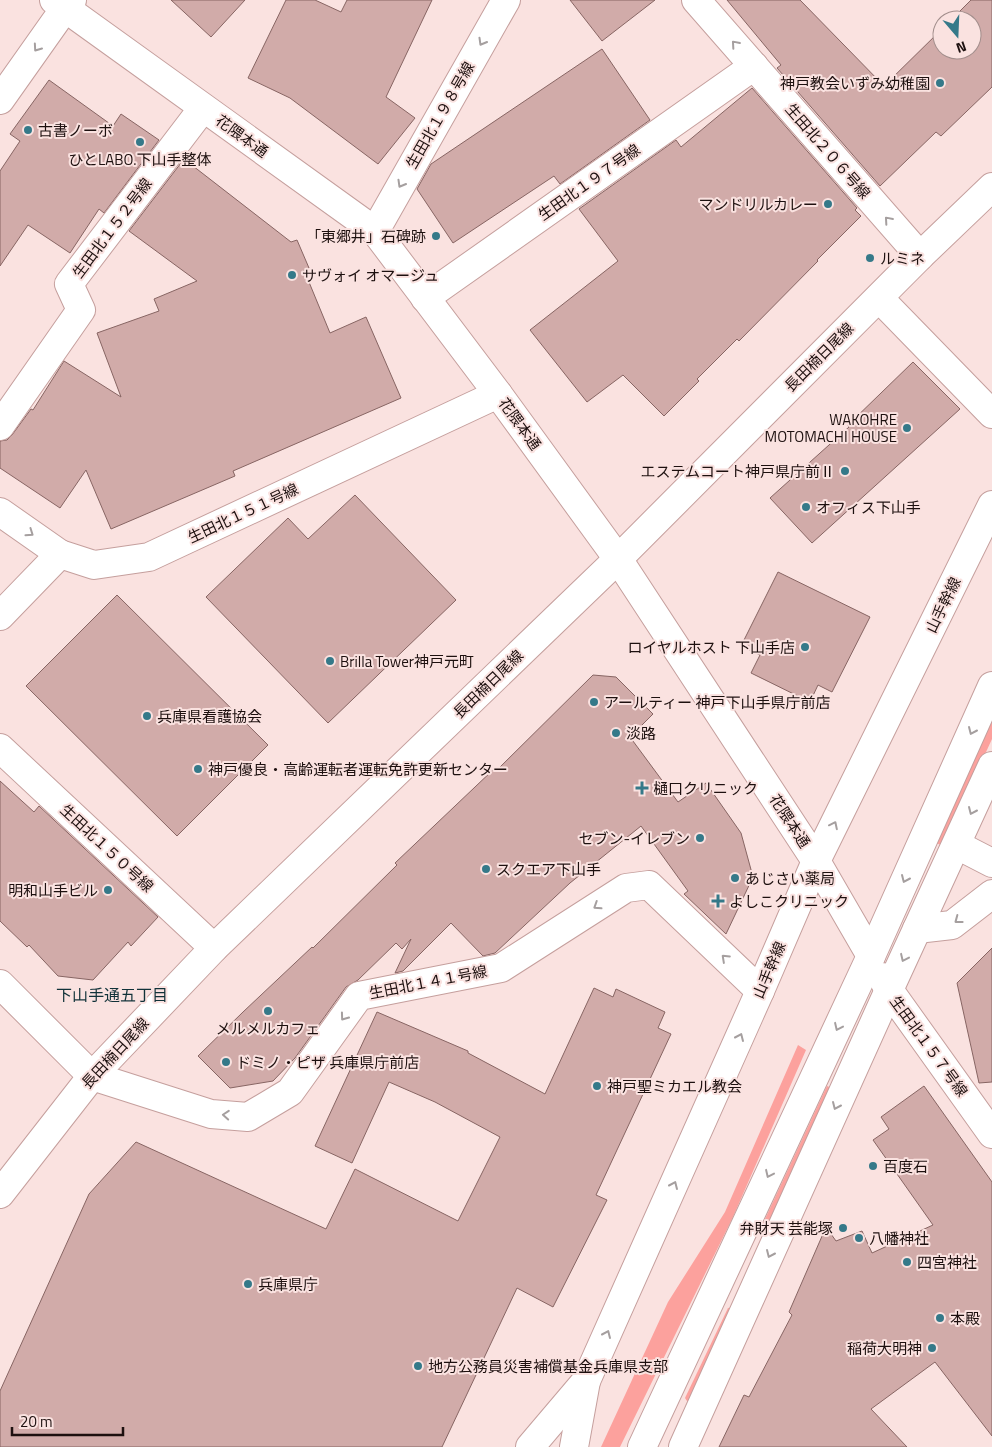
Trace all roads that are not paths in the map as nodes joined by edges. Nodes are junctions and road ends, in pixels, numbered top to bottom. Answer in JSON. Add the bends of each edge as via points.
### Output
{"nodes":[{"id":1,"x":506,"y":0,"type":"edge"},
{"id":2,"x":696,"y":0,"type":"edge"},
{"id":3,"x":63,"y":3,"type":"edge"},
{"id":4,"x":754,"y":66,"type":"junction"},
{"id":5,"x":0,"y":100,"type":"edge"},
{"id":6,"x":203,"y":108,"type":"junction"},
{"id":7,"x":992,"y":188,"type":"edge"},
{"id":8,"x":375,"y":231,"type":"junction"},
{"id":9,"x":920,"y":256,"type":"junction"},
{"id":10,"x":425,"y":298,"type":"junction"},
{"id":11,"x":878,"y":298,"type":"junction"},
{"id":12,"x":498,"y":394,"type":"junction"},
{"id":13,"x":992,"y":414,"type":"edge"},
{"id":14,"x":0,"y":426,"type":"edge"},
{"id":15,"x":992,"y":504,"type":"edge"},
{"id":16,"x":0,"y":512,"type":"edge"},
{"id":17,"x":60,"y":554,"type":"junction"},
{"id":18,"x":618,"y":559,"type":"junction"},
{"id":19,"x":0,"y":616,"type":"edge"},
{"id":20,"x":992,"y":686,"type":"edge"},
{"id":21,"x":0,"y":748,"type":"edge"},
{"id":22,"x":992,"y":766,"type":"edge"},
{"id":23,"x":957,"y":845,"type":"junction"},
{"id":24,"x":816,"y":861,"type":"junction"},
{"id":25,"x":992,"y":863,"type":"edge"},
{"id":26,"x":992,"y":894,"type":"edge"},
{"id":27,"x":918,"y":929,"type":"junction"},
{"id":28,"x":214,"y":948,"type":"junction"},
{"id":29,"x":871,"y":956,"type":"junction"},
{"id":30,"x":0,"y":984,"type":"edge"},
{"id":31,"x":889,"y":990,"type":"junction"},
{"id":32,"x":760,"y":991,"type":"junction"},
{"id":33,"x":92,"y":1076,"type":"junction"},
{"id":34,"x":992,"y":1134,"type":"edge"},
{"id":35,"x":0,"y":1194,"type":"edge"},
{"id":36,"x":586,"y":1381,"type":"junction"},
{"id":37,"x":530,"y":1447,"type":"edge"},
{"id":38,"x":574,"y":1447,"type":"edge"},
{"id":39,"x":642,"y":1447,"type":"edge"},
{"id":40,"x":683,"y":1447,"type":"edge"}],
"edges":[{"from":1,"to":8,"type":"street","name":"生田北１９８号線","one_way":true},
{"from":4,"to":2,"type":"street","name":"生田北２０６号線","one_way":true},
{"from":3,"to":5,"type":"street","one_way":true},
{"from":3,"to":6,"type":"street","name":"花隈本通"},
{"from":9,"to":4,"type":"street","name":"生田北２０６号線","one_way":true},
{"from":4,"to":10,"type":"street","name":"生田北１９７号線"},
{"from":6,"to":8,"type":"street","name":"花隈本通"},
{"from":6,"to":14,"type":"street","name":"生田北１５２号線","via":[[70,284],[81,310]]},
{"from":7,"to":9,"type":"street","name":"長田楠日尾線"},
{"from":8,"to":10,"type":"street","name":"花隈本通"},
{"from":9,"to":11,"type":"street","name":"長田楠日尾線"},
{"from":10,"to":12,"type":"street","name":"花隈本通"},
{"from":11,"to":13,"type":"street"},
{"from":11,"to":18,"type":"street","name":"長田楠日尾線"},
{"from":12,"to":17,"type":"street","name":"生田北１５１号線","via":[[149,557],[94,565]]},
{"from":12,"to":18,"type":"street","name":"花隈本通"},
{"from":24,"to":15,"type":"street","name":"山手幹線","one_way":true},
{"from":16,"to":17,"type":"street","name":"生田北１５１号線","one_way":true},
{"from":17,"to":19,"type":"street"},
{"from":18,"to":24,"type":"street","name":"花隈本通"},
{"from":18,"to":28,"type":"street","name":"長田楠日尾線"},
{"from":20,"to":29,"type":"street","one_way":true},
{"from":21,"to":28,"type":"street","name":"生田北１５０号線"},
{"from":22,"to":23,"type":"street","one_way":true},
{"from":23,"to":25,"type":"street"},
{"from":23,"to":27,"type":"street"},
{"from":24,"to":29,"type":"street","name":"花隈本通"},
{"from":24,"to":32,"type":"street","name":"山手幹線"},
{"from":26,"to":27,"type":"street","one_way":true,"via":[[952,925]]},
{"from":27,"to":31,"type":"street","one_way":true},
{"from":28,"to":33,"type":"street","name":"長田楠日尾線"},
{"from":29,"to":31,"type":"street","name":"生田北１５７号線"},
{"from":29,"to":39,"type":"street","one_way":true},
{"from":30,"to":33,"type":"street"},
{"from":31,"to":34,"type":"street","name":"生田北１５７号線"},
{"from":31,"to":40,"type":"street","one_way":true},
{"from":32,"to":33,"type":"street","name":"生田北１４１号線","one_way":true,"via":[[649,886],[626,888],[501,968],[359,996],[290,1092],[248,1116],[211,1114]]},
{"from":36,"to":32,"type":"street","name":"山手幹線","one_way":true},
{"from":33,"to":35,"type":"street","name":"長田楠日尾線"},
{"from":36,"to":37,"type":"street"},
{"from":36,"to":38,"type":"street","name":"山手幹線"}]}
